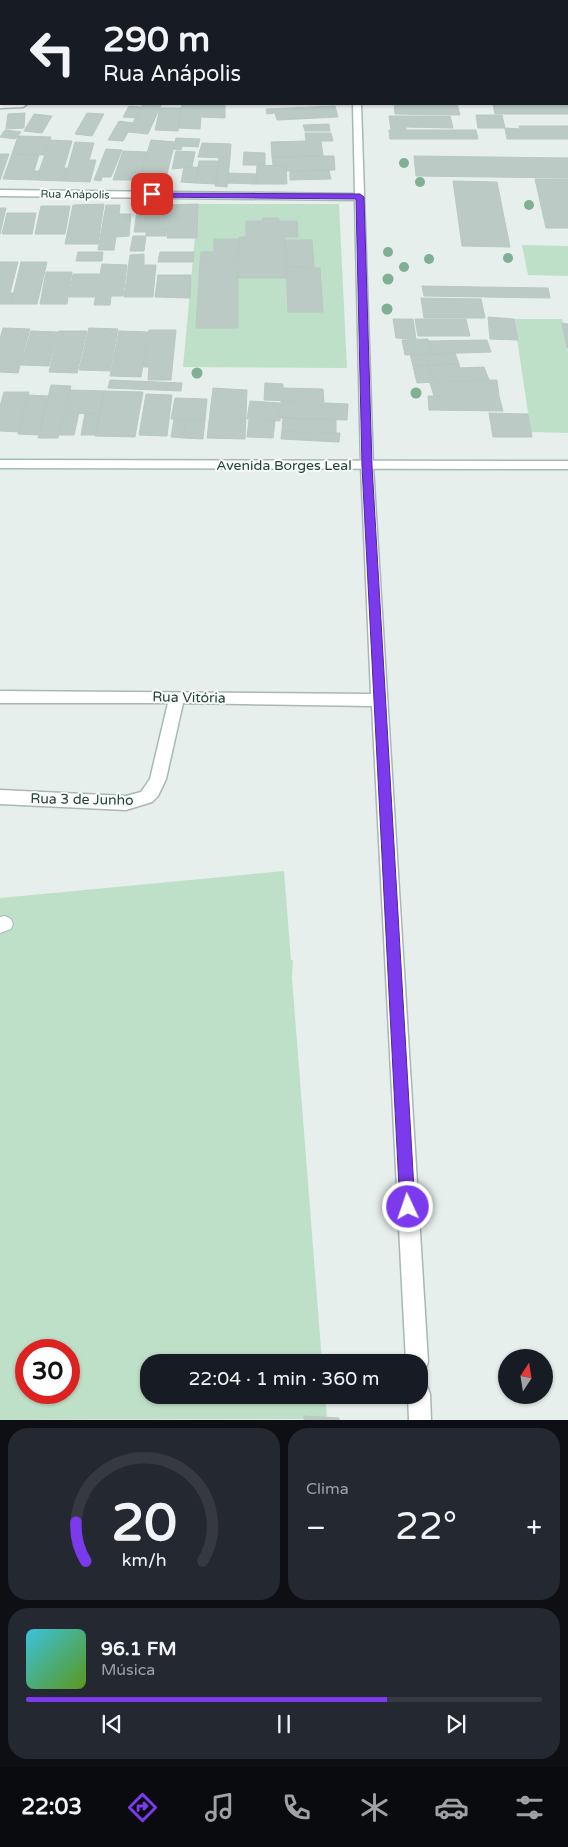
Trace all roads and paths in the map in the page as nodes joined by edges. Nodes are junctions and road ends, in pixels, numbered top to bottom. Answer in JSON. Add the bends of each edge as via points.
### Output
{"nodes":[{"id":1,"x":358,"y":105,"type":"edge"},
{"id":2,"x":0,"y":193,"type":"edge"},
{"id":3,"x":360,"y":197,"type":"junction"},
{"id":4,"x":0,"y":464,"type":"edge"},
{"id":5,"x":568,"y":464,"type":"edge"},
{"id":6,"x":367,"y":466,"type":"junction"},
{"id":7,"x":177,"y":696,"type":"junction"},
{"id":8,"x":0,"y":697,"type":"edge"},
{"id":9,"x":379,"y":700,"type":"junction"},
{"id":10,"x":0,"y":797,"type":"edge"},
{"id":11,"x":417,"y":1354,"type":"edge"},
{"id":12,"x":419,"y":1404,"type":"edge"},
{"id":13,"x":420,"y":1420,"type":"edge"}],
"edges":[{"from":1,"to":3,"type":"street"},
{"from":2,"to":3,"type":"street","name":"Rua Anápolis"},
{"from":3,"to":6,"type":"street"},
{"from":4,"to":6,"type":"street","name":"Avenida Borges Leal"},
{"from":5,"to":6,"type":"street","name":"Avenida Borges Leal"},
{"from":6,"to":9,"type":"street"},
{"from":7,"to":8,"type":"street","name":"Rua Vitória"},
{"from":7,"to":9,"type":"street","name":"Rua Vitória"},
{"from":7,"to":10,"type":"street","name":"Rua 3 de Junho","via":[[158,779],[149,797],[126,803]]},
{"from":9,"to":11,"type":"street"},
{"from":12,"to":13,"type":"street"}]}
